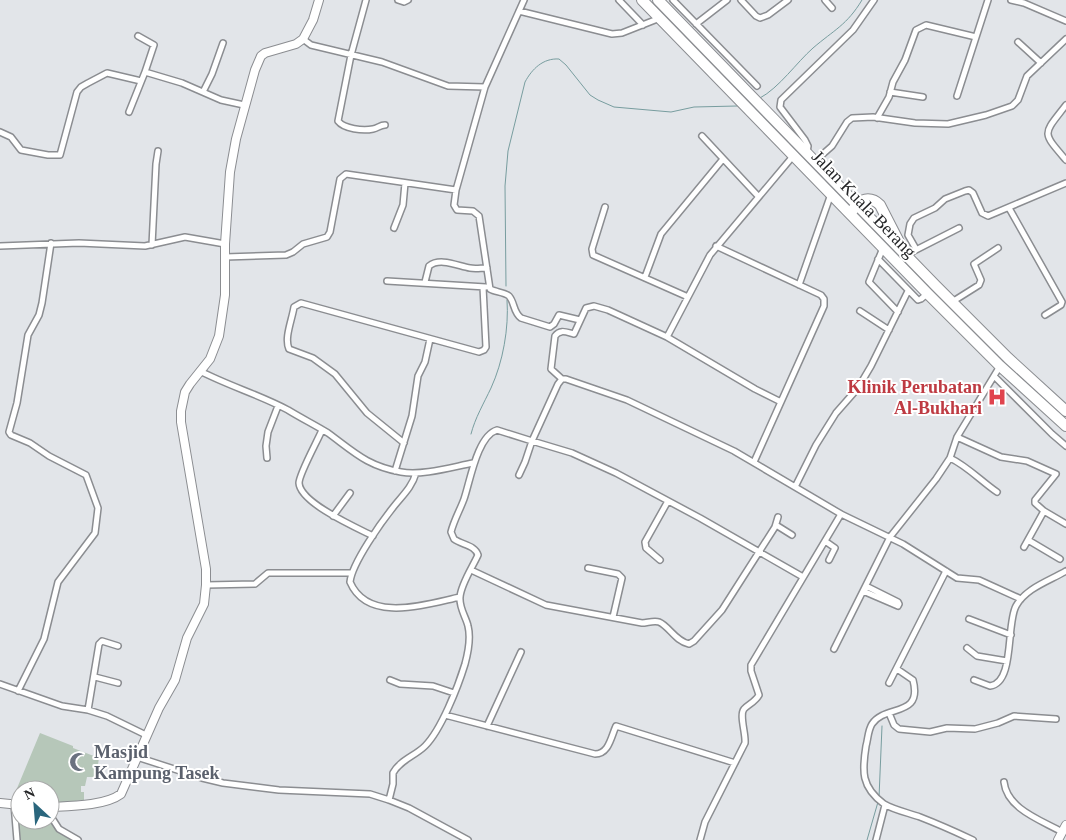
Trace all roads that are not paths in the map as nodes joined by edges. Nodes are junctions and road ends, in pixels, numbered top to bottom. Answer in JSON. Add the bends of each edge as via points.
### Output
{"nodes":[{"id":1,"x":319,"y":0,"type":"edge"},
{"id":2,"x":366,"y":0,"type":"edge"},
{"id":3,"x":398,"y":0,"type":"edge"},
{"id":4,"x":408,"y":0,"type":"edge"},
{"id":5,"x":524,"y":0,"type":"edge"},
{"id":6,"x":619,"y":0,"type":"edge"},
{"id":7,"x":642,"y":0,"type":"edge"},
{"id":8,"x":658,"y":0,"type":"edge"},
{"id":9,"x":682,"y":0,"type":"edge"},
{"id":10,"x":727,"y":0,"type":"edge"},
{"id":11,"x":741,"y":0,"type":"edge"},
{"id":12,"x":788,"y":0,"type":"edge"},
{"id":13,"x":825,"y":0,"type":"edge"},
{"id":14,"x":874,"y":0,"type":"edge"},
{"id":15,"x":988,"y":0,"type":"edge"},
{"id":16,"x":1011,"y":0,"type":"edge"},
{"id":17,"x":674,"y":2,"type":"edge"},
{"id":18,"x":1026,"y":2,"type":"edge"},
{"id":19,"x":832,"y":8,"type":"dead end"},
{"id":20,"x":519,"y":11,"type":"junction"},
{"id":21,"x":660,"y":18,"type":"junction"},
{"id":22,"x":1066,"y":21,"type":"edge"},
{"id":23,"x":696,"y":24,"type":"junction"},
{"id":24,"x":643,"y":25,"type":"junction"},
{"id":25,"x":138,"y":36,"type":"dead end"},
{"id":26,"x":976,"y":37,"type":"junction"},
{"id":27,"x":303,"y":39,"type":"junction"},
{"id":28,"x":1066,"y":39,"type":"edge"},
{"id":29,"x":1018,"y":42,"type":"dead end"},
{"id":30,"x":223,"y":43,"type":"dead end"},
{"id":31,"x":351,"y":55,"type":"junction"},
{"id":32,"x":1041,"y":63,"type":"junction"},
{"id":33,"x":732,"y":68,"type":"junction"},
{"id":34,"x":145,"y":72,"type":"junction"},
{"id":35,"x":141,"y":81,"type":"junction"},
{"id":36,"x":757,"y":86,"type":"dead end"},
{"id":37,"x":485,"y":87,"type":"junction"},
{"id":38,"x":203,"y":92,"type":"junction"},
{"id":39,"x":890,"y":92,"type":"junction"},
{"id":40,"x":957,"y":96,"type":"dead end"},
{"id":41,"x":923,"y":98,"type":"dead end"},
{"id":42,"x":244,"y":105,"type":"junction"},
{"id":43,"x":1066,"y":105,"type":"edge"},
{"id":44,"x":129,"y":112,"type":"dead end"},
{"id":45,"x":877,"y":118,"type":"junction"},
{"id":46,"x":384,"y":125,"type":"dead end"},
{"id":47,"x":0,"y":132,"type":"edge"},
{"id":48,"x":702,"y":136,"type":"dead end"},
{"id":49,"x":158,"y":151,"type":"dead end"},
{"id":50,"x":807,"y":153,"type":"junction"},
{"id":51,"x":794,"y":155,"type":"junction"},
{"id":52,"x":723,"y":159,"type":"junction"},
{"id":53,"x":1066,"y":160,"type":"edge"},
{"id":54,"x":815,"y":161,"type":"junction"},
{"id":55,"x":405,"y":183,"type":"junction"},
{"id":56,"x":1066,"y":183,"type":"edge"},
{"id":57,"x":456,"y":190,"type":"junction"},
{"id":58,"x":831,"y":194,"type":"junction"},
{"id":59,"x":758,"y":196,"type":"junction"},
{"id":60,"x":856,"y":204,"type":"junction"},
{"id":61,"x":605,"y":207,"type":"dead end"},
{"id":62,"x":1009,"y":208,"type":"junction"},
{"id":63,"x":860,"y":224,"type":"junction"},
{"id":64,"x":394,"y":228,"type":"dead end"},
{"id":65,"x":959,"y":228,"type":"dead end"},
{"id":66,"x":51,"y":244,"type":"junction"},
{"id":67,"x":225,"y":244,"type":"junction"},
{"id":68,"x":152,"y":245,"type":"junction"},
{"id":69,"x":0,"y":246,"type":"edge"},
{"id":70,"x":716,"y":246,"type":"junction"},
{"id":71,"x":883,"y":247,"type":"junction"},
{"id":72,"x":998,"y":248,"type":"dead end"},
{"id":73,"x":916,"y":249,"type":"junction"},
{"id":74,"x":905,"y":254,"type":"junction"},
{"id":75,"x":225,"y":257,"type":"junction"},
{"id":76,"x":878,"y":260,"type":"junction"},
{"id":77,"x":487,"y":268,"type":"junction"},
{"id":78,"x":645,"y":277,"type":"junction"},
{"id":79,"x":386,"y":280,"type":"dead end"},
{"id":80,"x":425,"y":282,"type":"junction"},
{"id":81,"x":799,"y":285,"type":"junction"},
{"id":82,"x":486,"y":287,"type":"junction"},
{"id":83,"x":908,"y":291,"type":"junction"},
{"id":84,"x":928,"y":294,"type":"junction"},
{"id":85,"x":688,"y":297,"type":"junction"},
{"id":86,"x":952,"y":302,"type":"junction"},
{"id":87,"x":860,"y":311,"type":"dead end"},
{"id":88,"x":898,"y":312,"type":"junction"},
{"id":89,"x":1046,"y":314,"type":"dead end"},
{"id":90,"x":580,"y":320,"type":"junction"},
{"id":91,"x":889,"y":330,"type":"junction"},
{"id":92,"x":667,"y":337,"type":"junction"},
{"id":93,"x":430,"y":339,"type":"junction"},
{"id":94,"x":1000,"y":366,"type":"junction"},
{"id":95,"x":200,"y":371,"type":"junction"},
{"id":96,"x":994,"y":376,"type":"junction"},
{"id":97,"x":562,"y":380,"type":"junction"},
{"id":98,"x":1025,"y":389,"type":"junction"},
{"id":99,"x":1016,"y":397,"type":"junction"},
{"id":100,"x":781,"y":402,"type":"junction"},
{"id":101,"x":278,"y":406,"type":"junction"},
{"id":102,"x":1066,"y":411,"type":"edge"},
{"id":103,"x":1066,"y":426,"type":"edge"},
{"id":104,"x":322,"y":430,"type":"junction"},
{"id":105,"x":957,"y":436,"type":"junction"},
{"id":106,"x":532,"y":441,"type":"junction"},
{"id":107,"x":404,"y":443,"type":"junction"},
{"id":108,"x":1066,"y":446,"type":"edge"},
{"id":109,"x":267,"y":458,"type":"dead end"},
{"id":110,"x":950,"y":458,"type":"junction"},
{"id":111,"x":754,"y":462,"type":"junction"},
{"id":112,"x":473,"y":464,"type":"junction"},
{"id":113,"x":395,"y":471,"type":"junction"},
{"id":114,"x":416,"y":473,"type":"junction"},
{"id":115,"x":519,"y":475,"type":"dead end"},
{"id":116,"x":796,"y":487,"type":"junction"},
{"id":117,"x":350,"y":492,"type":"dead end"},
{"id":118,"x":997,"y":492,"type":"dead end"},
{"id":119,"x":668,"y":501,"type":"junction"},
{"id":120,"x":1044,"y":511,"type":"junction"},
{"id":121,"x":841,"y":514,"type":"junction"},
{"id":122,"x":332,"y":516,"type":"junction"},
{"id":123,"x":778,"y":517,"type":"dead end"},
{"id":124,"x":1065,"y":521,"type":"edge"},
{"id":125,"x":776,"y":524,"type":"junction"},
{"id":126,"x":792,"y":535,"type":"dead end"},
{"id":127,"x":373,"y":536,"type":"junction"},
{"id":128,"x":890,"y":537,"type":"junction"},
{"id":129,"x":1028,"y":540,"type":"junction"},
{"id":130,"x":825,"y":541,"type":"junction"},
{"id":131,"x":1024,"y":547,"type":"dead end"},
{"id":132,"x":759,"y":552,"type":"junction"},
{"id":133,"x":1060,"y":559,"type":"dead end"},
{"id":134,"x":660,"y":560,"type":"dead end"},
{"id":135,"x":829,"y":560,"type":"dead end"},
{"id":136,"x":588,"y":568,"type":"dead end"},
{"id":137,"x":471,"y":570,"type":"junction"},
{"id":138,"x":1066,"y":571,"type":"edge"},
{"id":139,"x":946,"y":572,"type":"junction"},
{"id":140,"x":351,"y":573,"type":"junction"},
{"id":141,"x":803,"y":577,"type":"junction"},
{"id":142,"x":206,"y":585,"type":"junction"},
{"id":143,"x":864,"y":588,"type":"junction"},
{"id":144,"x":460,"y":597,"type":"junction"},
{"id":145,"x":1021,"y":599,"type":"junction"},
{"id":146,"x":613,"y":617,"type":"junction"},
{"id":147,"x":969,"y":619,"type":"dead end"},
{"id":148,"x":1011,"y":635,"type":"junction"},
{"id":149,"x":118,"y":646,"type":"dead end"},
{"id":150,"x":967,"y":648,"type":"dead end"},
{"id":151,"x":834,"y":649,"type":"dead end"},
{"id":152,"x":521,"y":652,"type":"dead end"},
{"id":153,"x":1007,"y":661,"type":"junction"},
{"id":154,"x":897,"y":669,"type":"junction"},
{"id":155,"x":95,"y":677,"type":"junction"},
{"id":156,"x":390,"y":680,"type":"dead end"},
{"id":157,"x":974,"y":680,"type":"dead end"},
{"id":158,"x":118,"y":683,"type":"dead end"},
{"id":159,"x":889,"y":683,"type":"dead end"},
{"id":160,"x":0,"y":684,"type":"edge"},
{"id":161,"x":18,"y":691,"type":"junction"},
{"id":162,"x":454,"y":693,"type":"junction"},
{"id":163,"x":88,"y":710,"type":"junction"},
{"id":164,"x":889,"y":713,"type":"junction"},
{"id":165,"x":445,"y":715,"type":"junction"},
{"id":166,"x":1056,"y":719,"type":"dead end"},
{"id":167,"x":487,"y":726,"type":"junction"},
{"id":168,"x":146,"y":735,"type":"junction"},
{"id":169,"x":137,"y":757,"type":"junction"},
{"id":170,"x":735,"y":763,"type":"junction"},
{"id":171,"x":1004,"y":782,"type":"dead end"},
{"id":172,"x":389,"y":800,"type":"junction"},
{"id":173,"x":885,"y":805,"type":"junction"},
{"id":174,"x":60,"y":807,"type":"edge"},
{"id":175,"x":1064,"y":828,"type":"edge"},
{"id":176,"x":60,"y":830,"type":"edge"},
{"id":177,"x":78,"y":840,"type":"edge"},
{"id":178,"x":468,"y":840,"type":"edge"},
{"id":179,"x":700,"y":840,"type":"edge"},
{"id":180,"x":876,"y":840,"type":"edge"},
{"id":181,"x":973,"y":840,"type":"edge"},
{"id":182,"x":1058,"y":840,"type":"edge"}],
"edges":[{"from":1,"to":27,"type":"street"},
{"from":2,"to":31,"type":"street"},
{"from":3,"to":4,"type":"street"},
{"from":5,"to":20,"type":"street"},
{"from":6,"to":24,"type":"street"},
{"from":7,"to":21,"type":"highway","name":"Jalan Kuala Berang"},
{"from":8,"to":33,"type":"highway","name":"Jalan Kuala Berang"},
{"from":9,"to":17,"type":"street"},
{"from":10,"to":23,"type":"street"},
{"from":11,"to":12,"type":"street","via":[[760,18]]},
{"from":13,"to":19,"type":"street"},
{"from":14,"to":50,"type":"street","via":[[853,30],[781,100],[780,107],[805,140]]},
{"from":15,"to":26,"type":"street"},
{"from":16,"to":18,"type":"street"},
{"from":17,"to":23,"type":"street"},
{"from":18,"to":22,"type":"street"},
{"from":20,"to":24,"type":"street","via":[[612,34]]},
{"from":20,"to":37,"type":"street"},
{"from":21,"to":24,"type":"street"},
{"from":21,"to":51,"type":"highway","name":"Jalan Kuala Berang"},
{"from":23,"to":33,"type":"street"},
{"from":25,"to":34,"type":"street","via":[[154,45]]},
{"from":26,"to":39,"type":"street","via":[[926,25],[918,28]]},
{"from":26,"to":40,"type":"street"},
{"from":27,"to":31,"type":"street","via":[[311,45]]},
{"from":27,"to":42,"type":"street","via":[[296,44],[269,50],[261,56]]},
{"from":28,"to":32,"type":"street"},
{"from":29,"to":32,"type":"street"},
{"from":30,"to":38,"type":"street"},
{"from":31,"to":37,"type":"street","via":[[382,62],[448,86]]},
{"from":31,"to":46,"type":"street","via":[[338,121],[360,129]]},
{"from":32,"to":45,"type":"street","via":[[1027,76],[1015,103],[986,115],[948,124]]},
{"from":33,"to":36,"type":"street"},
{"from":33,"to":50,"type":"highway","name":"Jalan Kuala Berang","via":[[742,86]]},
{"from":34,"to":35,"type":"street"},
{"from":34,"to":38,"type":"street"},
{"from":35,"to":44,"type":"street"},
{"from":35,"to":47,"type":"street","via":[[107,73],[80,87],[60,155],[21,150],[11,137]]},
{"from":37,"to":57,"type":"street"},
{"from":38,"to":42,"type":"street"},
{"from":39,"to":41,"type":"street"},
{"from":39,"to":45,"type":"street"},
{"from":42,"to":67,"type":"street","via":[[230,172]]},
{"from":43,"to":53,"type":"street","via":[[1047,133]]},
{"from":45,"to":54,"type":"street","via":[[849,119],[832,146]]},
{"from":48,"to":52,"type":"street"},
{"from":49,"to":68,"type":"street"},
{"from":50,"to":54,"type":"highway","name":"Jalan Kuala Berang"},
{"from":51,"to":58,"type":"highway","name":"Jalan Kuala Berang"},
{"from":51,"to":59,"type":"street"},
{"from":52,"to":59,"type":"street"},
{"from":52,"to":78,"type":"street","via":[[661,234]]},
{"from":54,"to":60,"type":"highway","name":"Jalan Kuala Berang"},
{"from":55,"to":57,"type":"street"},
{"from":55,"to":64,"type":"street","via":[[403,205]]},
{"from":55,"to":75,"type":"street","via":[[343,175],[327,237],[301,244],[286,255]]},
{"from":56,"to":62,"type":"street"},
{"from":57,"to":77,"type":"street","via":[[455,208],[476,212],[479,216]]},
{"from":58,"to":63,"type":"highway","name":"Jalan Kuala Berang"},
{"from":58,"to":81,"type":"street"},
{"from":59,"to":70,"type":"street"},
{"from":60,"to":63,"type":"highway","via":[[853,212]]},
{"from":60,"to":74,"type":"highway","name":"Jalan Kuala Berang"},
{"from":60,"to":74,"type":"highway","via":[[866,199],[875,200]]},
{"from":61,"to":78,"type":"street","via":[[593,255]]},
{"from":62,"to":73,"type":"street","via":[[985,215],[980,211],[974,193],[968,190],[945,199],[914,218],[910,224],[908,235]]},
{"from":62,"to":89,"type":"street","via":[[1062,302]]},
{"from":63,"to":71,"type":"highway","name":"Jalan Kuala Berang"},
{"from":65,"to":73,"type":"street"},
{"from":66,"to":68,"type":"street"},
{"from":66,"to":69,"type":"street"},
{"from":66,"to":161,"type":"street","via":[[42,303],[28,336],[9,432],[86,475],[98,508],[97,527],[93,539],[58,582],[44,639]]},
{"from":67,"to":68,"type":"street","via":[[184,237]]},
{"from":67,"to":75,"type":"street"},
{"from":70,"to":81,"type":"street"},
{"from":70,"to":85,"type":"street"},
{"from":71,"to":76,"type":"street"},
{"from":71,"to":84,"type":"highway","name":"Jalan Kuala Berang"},
{"from":72,"to":86,"type":"street","via":[[974,264],[981,280],[979,284]]},
{"from":73,"to":74,"type":"street"},
{"from":74,"to":86,"type":"highway","name":"Jalan Kuala Berang"},
{"from":75,"to":95,"type":"street","via":[[225,296],[219,336],[214,351]]},
{"from":76,"to":83,"type":"street"},
{"from":76,"to":88,"type":"street","via":[[869,282]]},
{"from":77,"to":80,"type":"street","via":[[434,262],[429,266]]},
{"from":77,"to":82,"type":"street"},
{"from":78,"to":85,"type":"street"},
{"from":79,"to":80,"type":"street"},
{"from":80,"to":82,"type":"street"},
{"from":81,"to":100,"type":"street","via":[[821,295],[825,303]]},
{"from":82,"to":90,"type":"street","via":[[507,294],[521,318],[550,327],[559,315]]},
{"from":82,"to":93,"type":"street","via":[[484,350],[479,352]]},
{"from":83,"to":84,"type":"street","via":[[920,300]]},
{"from":83,"to":88,"type":"street"},
{"from":84,"to":94,"type":"highway","name":"Jalan Kuala Berang"},
{"from":85,"to":92,"type":"street"},
{"from":86,"to":102,"type":"highway","name":"Jalan Kuala Berang"},
{"from":87,"to":91,"type":"street"},
{"from":88,"to":91,"type":"street"},
{"from":90,"to":92,"type":"street","via":[[586,308],[594,306]]},
{"from":90,"to":97,"type":"street","via":[[574,334],[562,331],[555,336],[551,369]]},
{"from":91,"to":116,"type":"street","via":[[858,388],[836,413],[816,445]]},
{"from":92,"to":100,"type":"street"},
{"from":93,"to":107,"type":"street","via":[[418,376]]},
{"from":93,"to":107,"type":"street","via":[[301,303],[294,307],[287,345],[289,350],[313,358],[334,374],[367,413]]},
{"from":94,"to":96,"type":"street"},
{"from":94,"to":98,"type":"highway","name":"Jalan Kuala Berang"},
{"from":95,"to":101,"type":"street"},
{"from":95,"to":142,"type":"street","via":[[185,392],[181,417],[204,552]]},
{"from":96,"to":99,"type":"street"},
{"from":96,"to":105,"type":"street"},
{"from":97,"to":106,"type":"street"},
{"from":97,"to":111,"type":"street","via":[[627,400]]},
{"from":98,"to":99,"type":"street"},
{"from":98,"to":103,"type":"highway","name":"Jalan Kuala Berang"},
{"from":99,"to":108,"type":"street"},
{"from":100,"to":111,"type":"street"},
{"from":101,"to":104,"type":"street"},
{"from":101,"to":109,"type":"street","via":[[268,432]]},
{"from":104,"to":113,"type":"street","via":[[363,460]]},
{"from":104,"to":122,"type":"street","via":[[299,484],[304,494]]},
{"from":105,"to":110,"type":"street"},
{"from":105,"to":120,"type":"street","via":[[1001,457],[1027,461],[1056,474],[1035,500]]},
{"from":106,"to":112,"type":"street","via":[[493,431]]},
{"from":106,"to":115,"type":"street"},
{"from":106,"to":119,"type":"street","via":[[584,458]]},
{"from":107,"to":113,"type":"street"},
{"from":110,"to":118,"type":"street"},
{"from":110,"to":128,"type":"street"},
{"from":111,"to":116,"type":"street"},
{"from":112,"to":114,"type":"street"},
{"from":112,"to":137,"type":"street","via":[[451,532],[454,539],[478,552]]},
{"from":113,"to":114,"type":"street"},
{"from":114,"to":127,"type":"street","via":[[409,488]]},
{"from":116,"to":121,"type":"street"},
{"from":117,"to":122,"type":"street"},
{"from":119,"to":132,"type":"street"},
{"from":119,"to":134,"type":"street","via":[[645,542],[646,548]]},
{"from":120,"to":124,"type":"street"},
{"from":120,"to":129,"type":"street"},
{"from":121,"to":128,"type":"street"},
{"from":121,"to":130,"type":"street"},
{"from":122,"to":127,"type":"street"},
{"from":123,"to":125,"type":"street"},
{"from":125,"to":126,"type":"street"},
{"from":125,"to":132,"type":"street"},
{"from":127,"to":140,"type":"street"},
{"from":128,"to":139,"type":"street"},
{"from":128,"to":143,"type":"street"},
{"from":129,"to":131,"type":"street"},
{"from":129,"to":133,"type":"street"},
{"from":130,"to":135,"type":"street","via":[[836,548]]},
{"from":130,"to":141,"type":"street"},
{"from":132,"to":141,"type":"street"},
{"from":132,"to":146,"type":"street","via":[[719,614],[691,644],[678,639],[659,622],[642,623]]},
{"from":136,"to":146,"type":"street","via":[[618,574],[622,578]]},
{"from":137,"to":144,"type":"street"},
{"from":137,"to":146,"type":"street","via":[[546,605]]},
{"from":138,"to":145,"type":"street"},
{"from":139,"to":145,"type":"street","via":[[960,579],[979,580]]},
{"from":139,"to":154,"type":"street"},
{"from":140,"to":142,"type":"street","via":[[268,573],[256,584]]},
{"from":140,"to":144,"type":"street","via":[[350,582],[358,596],[376,605],[397,608]]},
{"from":141,"to":170,"type":"street","via":[[751,665],[759,695],[742,712],[745,742]]},
{"from":142,"to":168,"type":"street","via":[[204,604],[190,632],[175,680]]},
{"from":143,"to":143,"type":"street","via":[[898,602],[899,605],[896,606]]},
{"from":143,"to":151,"type":"street"},
{"from":144,"to":162,"type":"street","via":[[470,636],[466,663]]},
{"from":145,"to":148,"type":"street","via":[[1013,615]]},
{"from":147,"to":148,"type":"street"},
{"from":148,"to":153,"type":"street"},
{"from":149,"to":155,"type":"street","via":[[100,641]]},
{"from":150,"to":153,"type":"street","via":[[977,656]]},
{"from":152,"to":167,"type":"street"},
{"from":153,"to":157,"type":"street","via":[[998,683],[990,686]]},
{"from":154,"to":159,"type":"street"},
{"from":154,"to":164,"type":"street","via":[[913,680],[914,694],[909,705]]},
{"from":155,"to":158,"type":"street"},
{"from":155,"to":163,"type":"street"},
{"from":156,"to":162,"type":"street","via":[[400,684],[433,686]]},
{"from":160,"to":161,"type":"street"},
{"from":161,"to":163,"type":"street","via":[[62,706]]},
{"from":162,"to":165,"type":"street"},
{"from":163,"to":168,"type":"street","via":[[114,718]]},
{"from":164,"to":166,"type":"street","via":[[899,730],[930,732],[983,727],[1014,716]]},
{"from":164,"to":173,"type":"street","via":[[878,718],[869,729],[863,766],[865,782]]},
{"from":165,"to":167,"type":"street"},
{"from":165,"to":172,"type":"street","via":[[428,743],[395,769]]},
{"from":167,"to":170,"type":"street","via":[[598,754],[606,750],[616,726]]},
{"from":168,"to":169,"type":"street"},
{"from":169,"to":172,"type":"street","via":[[223,783],[279,790],[364,794]]},
{"from":169,"to":174,"type":"street","via":[[123,792],[118,796]]},
{"from":170,"to":179,"type":"street","via":[[705,822]]},
{"from":171,"to":175,"type":"street","via":[[1014,803]]},
{"from":172,"to":178,"type":"street"},
{"from":173,"to":180,"type":"street"},
{"from":173,"to":181,"type":"street"},
{"from":175,"to":182,"type":"street"},
{"from":176,"to":177,"type":"street"}]}
